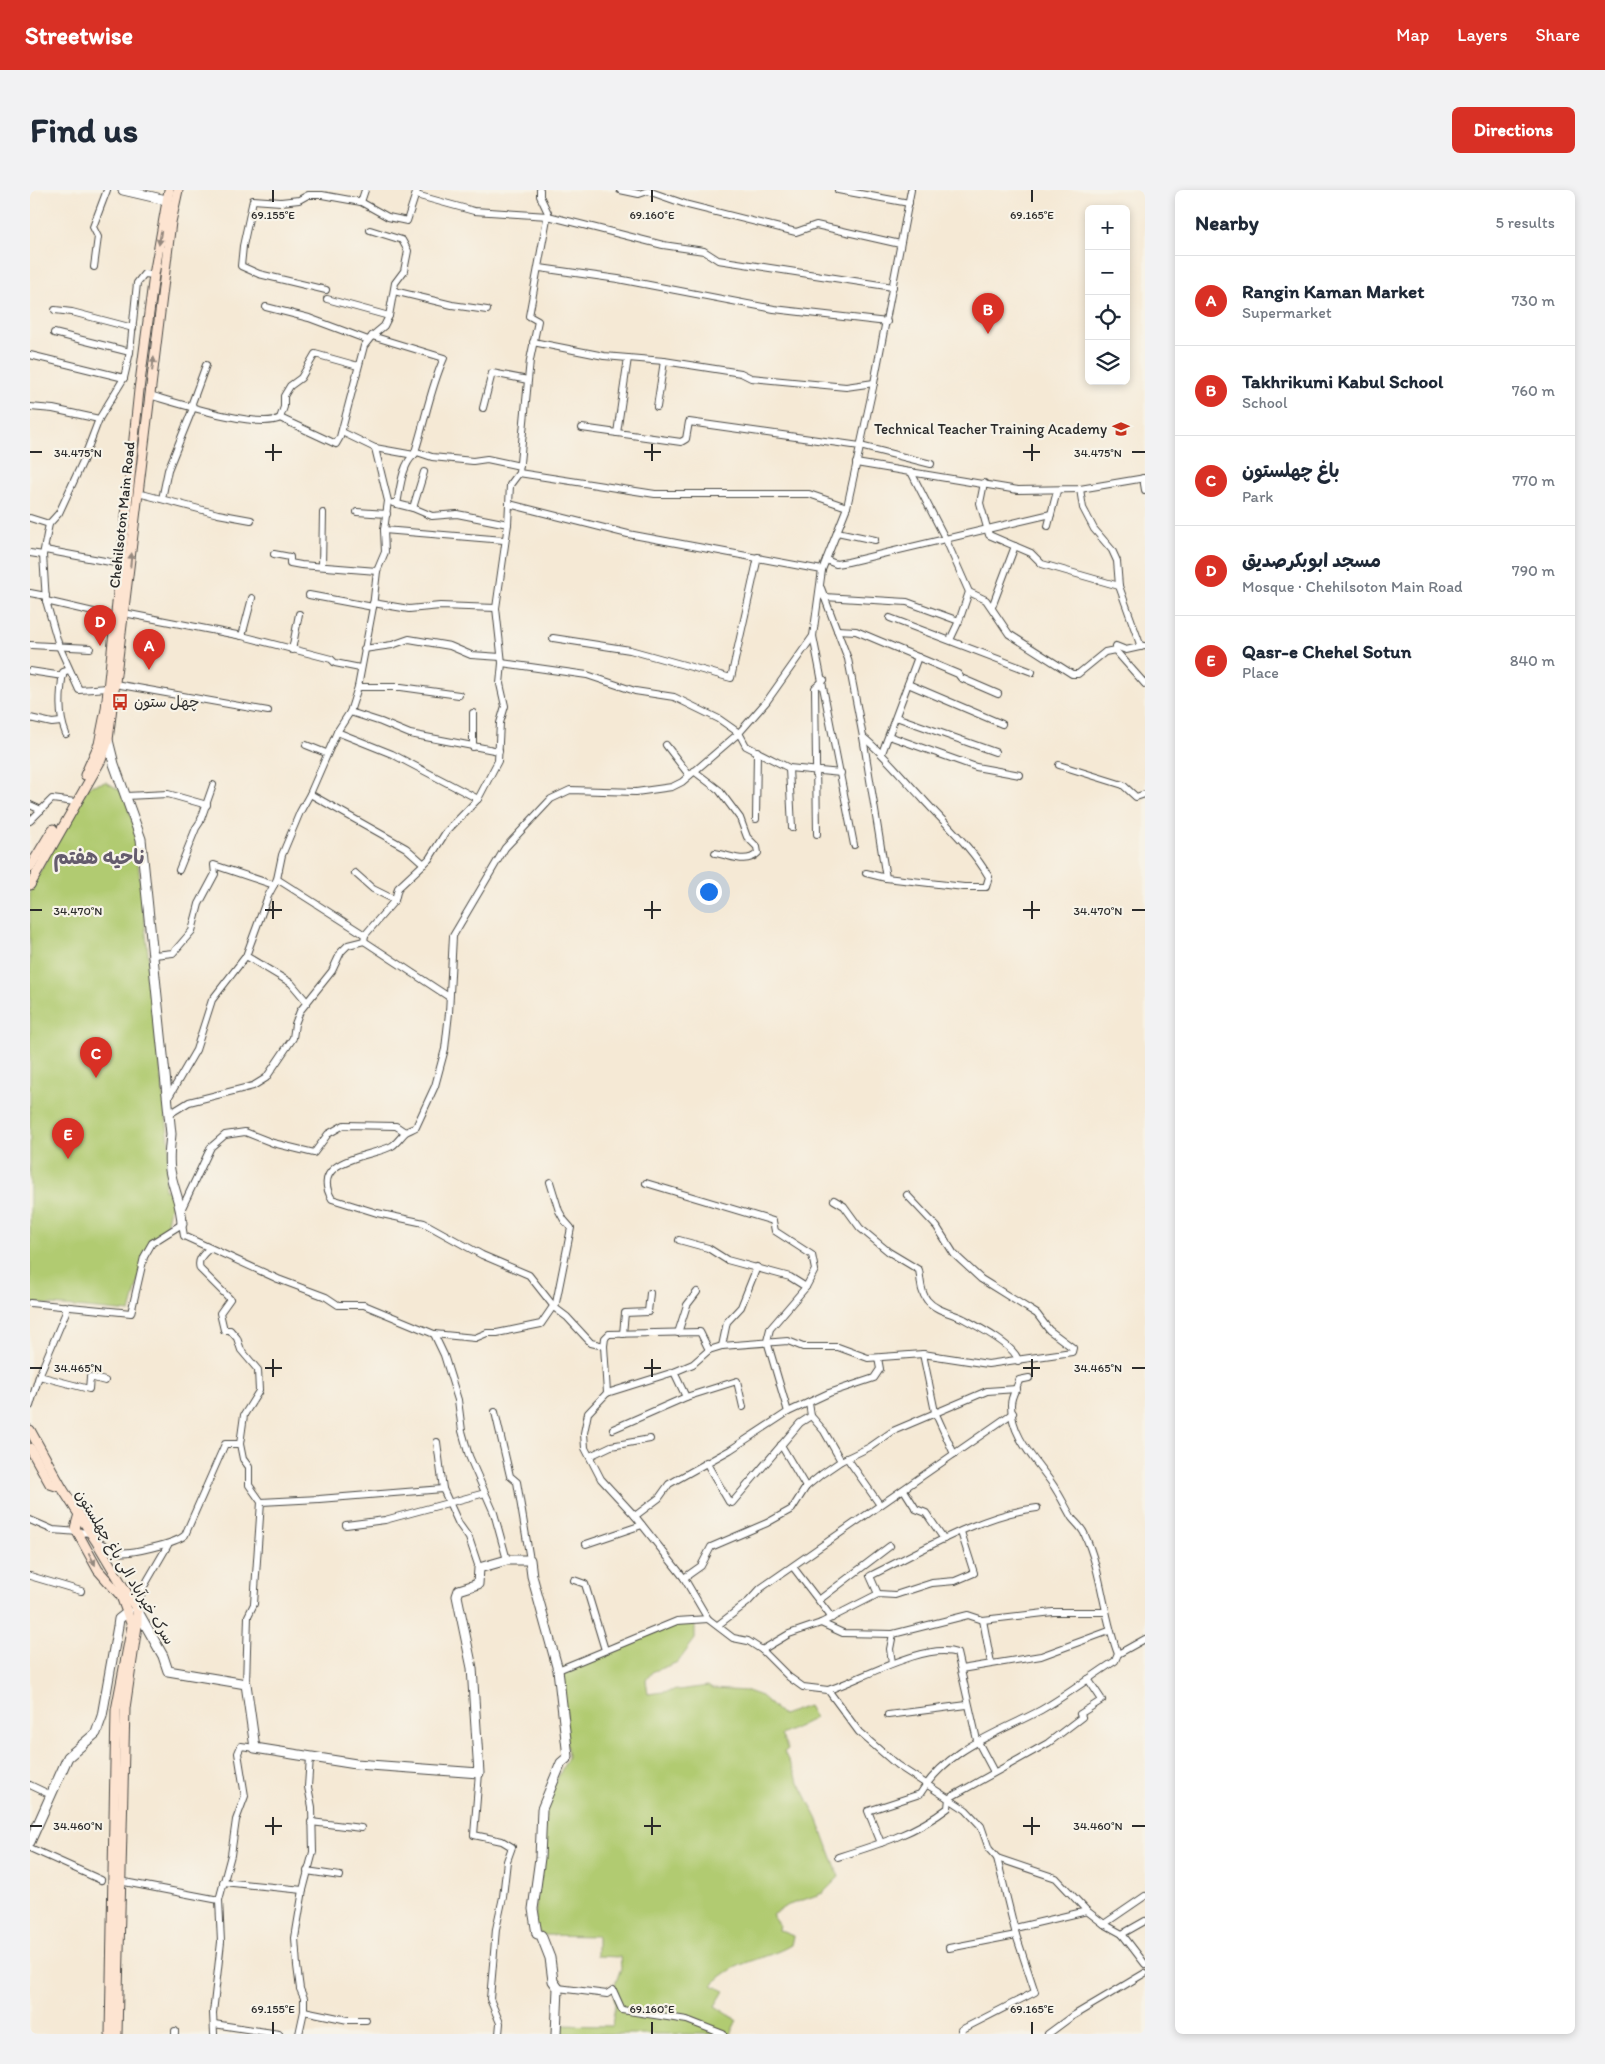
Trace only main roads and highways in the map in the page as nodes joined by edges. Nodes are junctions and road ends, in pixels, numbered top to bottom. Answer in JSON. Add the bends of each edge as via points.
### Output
{"nodes":[{"id":1,"x":168,"y":190,"type":"edge"},
{"id":2,"x":178,"y":190,"type":"edge"},
{"id":3,"x":120,"y":615,"type":"junction"},
{"id":4,"x":112,"y":686,"type":"junction"},
{"id":5,"x":73,"y":802,"type":"junction"},
{"id":6,"x":30,"y":867,"type":"edge"},
{"id":7,"x":30,"y":885,"type":"edge"},
{"id":8,"x":30,"y":1430,"type":"edge"},
{"id":9,"x":30,"y":1448,"type":"edge"},
{"id":10,"x":62,"y":1488,"type":"junction"},
{"id":11,"x":79,"y":1514,"type":"junction"},
{"id":12,"x":133,"y":1611,"type":"junction"},
{"id":13,"x":118,"y":1814,"type":"junction"},
{"id":14,"x":110,"y":2034,"type":"edge"},
{"id":15,"x":117,"y":2034,"type":"edge"}],
"edges":[{"from":1,"to":3,"type":"main road","name":"Chehilsoton Main Road","one_way":true,"via":[[139,390],[121,564]]},
{"from":3,"to":2,"type":"main road","name":"Chehilsoton Main Road","one_way":true,"via":[[171,222]]},
{"from":3,"to":4,"type":"main road","name":"Chehilsoton Main Road"},
{"from":4,"to":5,"type":"main road","name":"Chehilsoton Main Road","via":[[98,744]]},
{"from":4,"to":5,"type":"main road","name":"Chehilsoton Main Road","via":[[108,740],[100,760]]},
{"from":5,"to":6,"type":"main road","name":"Chehilsoton Main Road"},
{"from":5,"to":7,"type":"main road","name":"Chehilsoton Main Road"},
{"from":8,"to":10,"type":"main road","name":"سرک خیرآباد الی باغ چهلستون"},
{"from":9,"to":10,"type":"main road","via":[[50,1484]]},
{"from":10,"to":11,"type":"main road","name":"سرک خیرآباد الی باغ چهلستون"},
{"from":11,"to":12,"type":"main road","name":"سرک خیرآباد الی باغ چهلستون"},
{"from":11,"to":12,"type":"main road","one_way":true,"via":[[75,1528],[98,1570]]},
{"from":12,"to":13,"type":"main road","via":[[138,1626],[125,1708]]},
{"from":13,"to":14,"type":"main road"},
{"from":13,"to":15,"type":"main road"}]}
